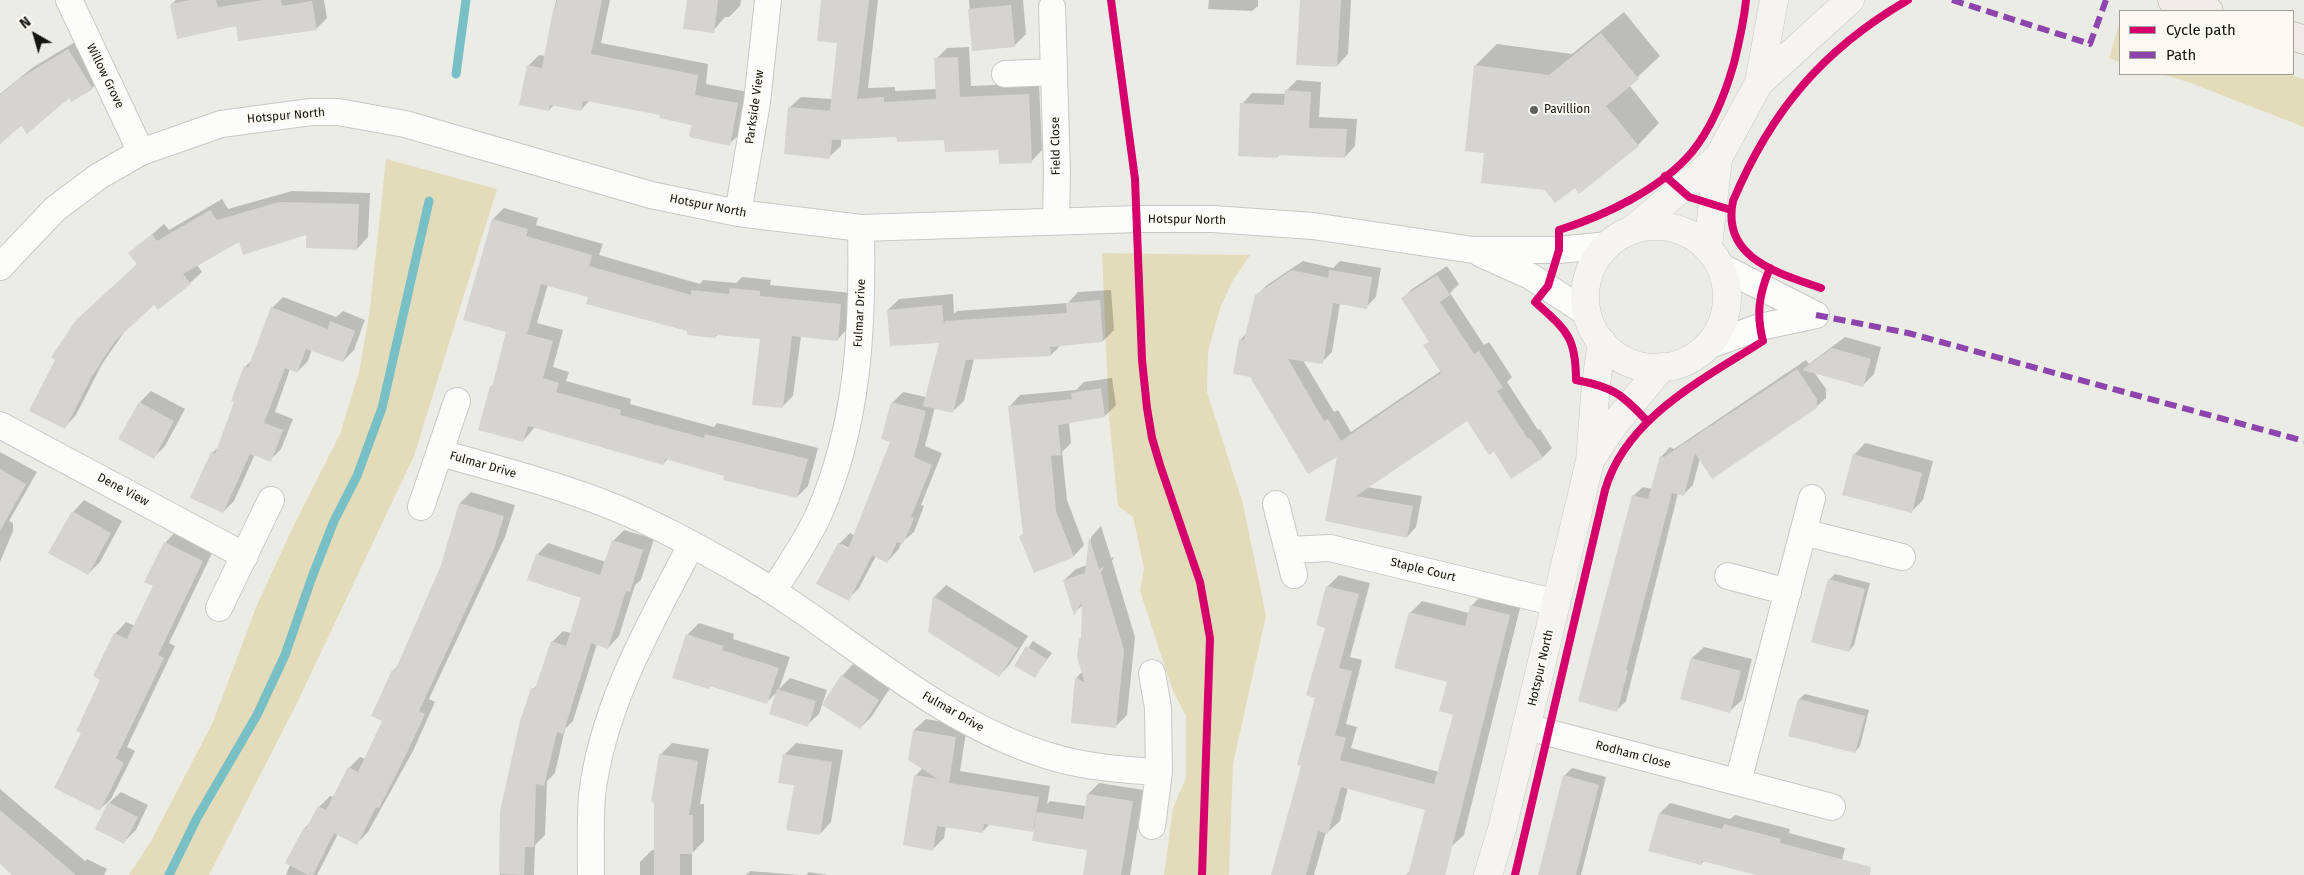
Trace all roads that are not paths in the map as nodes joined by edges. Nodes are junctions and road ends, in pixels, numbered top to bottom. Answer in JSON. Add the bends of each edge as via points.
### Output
{"nodes":[{"id":1,"x":69,"y":0,"type":"edge"},
{"id":2,"x":768,"y":0,"type":"edge"},
{"id":3,"x":1774,"y":0,"type":"edge"},
{"id":4,"x":1850,"y":0,"type":"edge"},
{"id":5,"x":2172,"y":0,"type":"edge"},
{"id":6,"x":1052,"y":7,"type":"dead end"},
{"id":7,"x":2206,"y":10,"type":"edge"},
{"id":8,"x":1054,"y":72,"type":"junction"},
{"id":9,"x":1005,"y":74,"type":"dead end"},
{"id":10,"x":1759,"y":83,"type":"junction"},
{"id":11,"x":141,"y":152,"type":"junction"},
{"id":12,"x":1718,"y":158,"type":"junction"},
{"id":13,"x":738,"y":213,"type":"junction"},
{"id":14,"x":1056,"y":221,"type":"junction"},
{"id":15,"x":861,"y":228,"type":"junction"},
{"id":16,"x":1632,"y":230,"type":"junction"},
{"id":17,"x":1608,"y":245,"type":"junction"},
{"id":18,"x":1474,"y":250,"type":"junction"},
{"id":19,"x":1714,"y":256,"type":"junction"},
{"id":20,"x":0,"y":267,"type":"edge"},
{"id":21,"x":1587,"y":313,"type":"junction"},
{"id":22,"x":1602,"y":342,"type":"junction"},
{"id":23,"x":1707,"y":346,"type":"junction"},
{"id":24,"x":1662,"y":367,"type":"junction"},
{"id":25,"x":457,"y":401,"type":"dead end"},
{"id":26,"x":0,"y":425,"type":"edge"},
{"id":27,"x":441,"y":453,"type":"junction"},
{"id":28,"x":1590,"y":460,"type":"junction"},
{"id":29,"x":1812,"y":498,"type":"dead end"},
{"id":30,"x":271,"y":500,"type":"dead end"},
{"id":31,"x":1276,"y":504,"type":"dead end"},
{"id":32,"x":421,"y":507,"type":"dead end"},
{"id":33,"x":1804,"y":532,"type":"junction"},
{"id":34,"x":692,"y":545,"type":"junction"},
{"id":35,"x":1288,"y":550,"type":"junction"},
{"id":36,"x":245,"y":556,"type":"junction"},
{"id":37,"x":1902,"y":557,"type":"dead end"},
{"id":38,"x":1294,"y":575,"type":"dead end"},
{"id":39,"x":1728,"y":576,"type":"dead end"},
{"id":40,"x":773,"y":591,"type":"junction"},
{"id":41,"x":1788,"y":592,"type":"junction"},
{"id":42,"x":1557,"y":603,"type":"junction"},
{"id":43,"x":219,"y":608,"type":"dead end"},
{"id":44,"x":1152,"y":673,"type":"dead end"},
{"id":45,"x":1527,"y":727,"type":"junction"},
{"id":46,"x":1159,"y":772,"type":"junction"},
{"id":47,"x":1738,"y":782,"type":"junction"},
{"id":48,"x":1832,"y":807,"type":"dead end"},
{"id":49,"x":1152,"y":826,"type":"dead end"},
{"id":50,"x":591,"y":875,"type":"edge"},
{"id":51,"x":1488,"y":875,"type":"edge"}],
"edges":[{"from":1,"to":11,"type":"street","name":"Willow Grove"},
{"from":2,"to":13,"type":"street","name":"Parkside View","via":[[757,102]]},
{"from":3,"to":10,"type":"street"},
{"from":4,"to":10,"type":"street"},
{"from":5,"to":7,"type":"main road"},
{"from":6,"to":8,"type":"street","name":"Field Close"},
{"from":8,"to":9,"type":"street"},
{"from":8,"to":14,"type":"street","name":"Field Close"},
{"from":10,"to":12,"type":"street"},
{"from":11,"to":13,"type":"street","name":"Hotspur North","via":[[222,124],[279,114],[338,112],[405,124],[651,195]]},
{"from":11,"to":20,"type":"street","name":"Hotspur North","via":[[99,176],[55,209]]},
{"from":12,"to":16,"type":"street"},
{"from":12,"to":19,"type":"street"},
{"from":13,"to":15,"type":"street","name":"Hotspur North"},
{"from":14,"to":15,"type":"street","name":"Hotspur North"},
{"from":14,"to":18,"type":"street","name":"Hotspur North","via":[[1213,219],[1313,226]]},
{"from":15,"to":40,"type":"street","name":"Fulmar Drive","via":[[861,321],[857,378],[847,429],[818,516]]},
{"from":16,"to":17,"type":"street"},
{"from":16,"to":19,"type":"street","via":[[1654,226],[1678,229],[1699,240]]},
{"from":17,"to":18,"type":"street","name":"Hotspur North","via":[[1559,250]]},
{"from":17,"to":21,"type":"street","via":[[1590,271],[1586,291]]},
{"from":18,"to":21,"type":"street","name":"Hotspur North","via":[[1536,280]]},
{"from":19,"to":23,"type":"street","via":[[1727,288],[1726,313],[1722,325]]},
{"from":19,"to":23,"type":"street","via":[[1816,315],[1760,327]]},
{"from":21,"to":22,"type":"street"},
{"from":22,"to":24,"type":"street","via":[[1629,362]]},
{"from":22,"to":28,"type":"street"},
{"from":23,"to":24,"type":"street","via":[[1687,361]]},
{"from":24,"to":28,"type":"street","via":[[1615,423]]},
{"from":25,"to":27,"type":"street"},
{"from":26,"to":36,"type":"street","name":"Dene View"},
{"from":27,"to":32,"type":"street"},
{"from":27,"to":34,"type":"street","name":"Fulmar Drive","via":[[600,502]]},
{"from":28,"to":42,"type":"street","name":"Hotspur North"},
{"from":29,"to":33,"type":"street"},
{"from":30,"to":36,"type":"street"},
{"from":31,"to":35,"type":"street"},
{"from":33,"to":37,"type":"street"},
{"from":33,"to":41,"type":"street"},
{"from":34,"to":40,"type":"street","name":"Fulmar Drive"},
{"from":34,"to":50,"type":"street","via":[[615,699],[592,795]]},
{"from":35,"to":38,"type":"street"},
{"from":35,"to":42,"type":"street","name":"Staple Court","via":[[1330,548]]},
{"from":36,"to":43,"type":"street"},
{"from":39,"to":41,"type":"street"},
{"from":40,"to":46,"type":"street","name":"Fulmar Drive","via":[[939,705],[976,726],[1017,745],[1085,765]]},
{"from":41,"to":47,"type":"street"},
{"from":42,"to":45,"type":"street","name":"Hotspur North"},
{"from":44,"to":46,"type":"street","via":[[1158,708]]},
{"from":45,"to":47,"type":"street","name":"Rodham Close"},
{"from":45,"to":51,"type":"street","name":"Hotspur North"},
{"from":46,"to":49,"type":"street"},
{"from":47,"to":48,"type":"street","name":"Rodham Close"}]}
